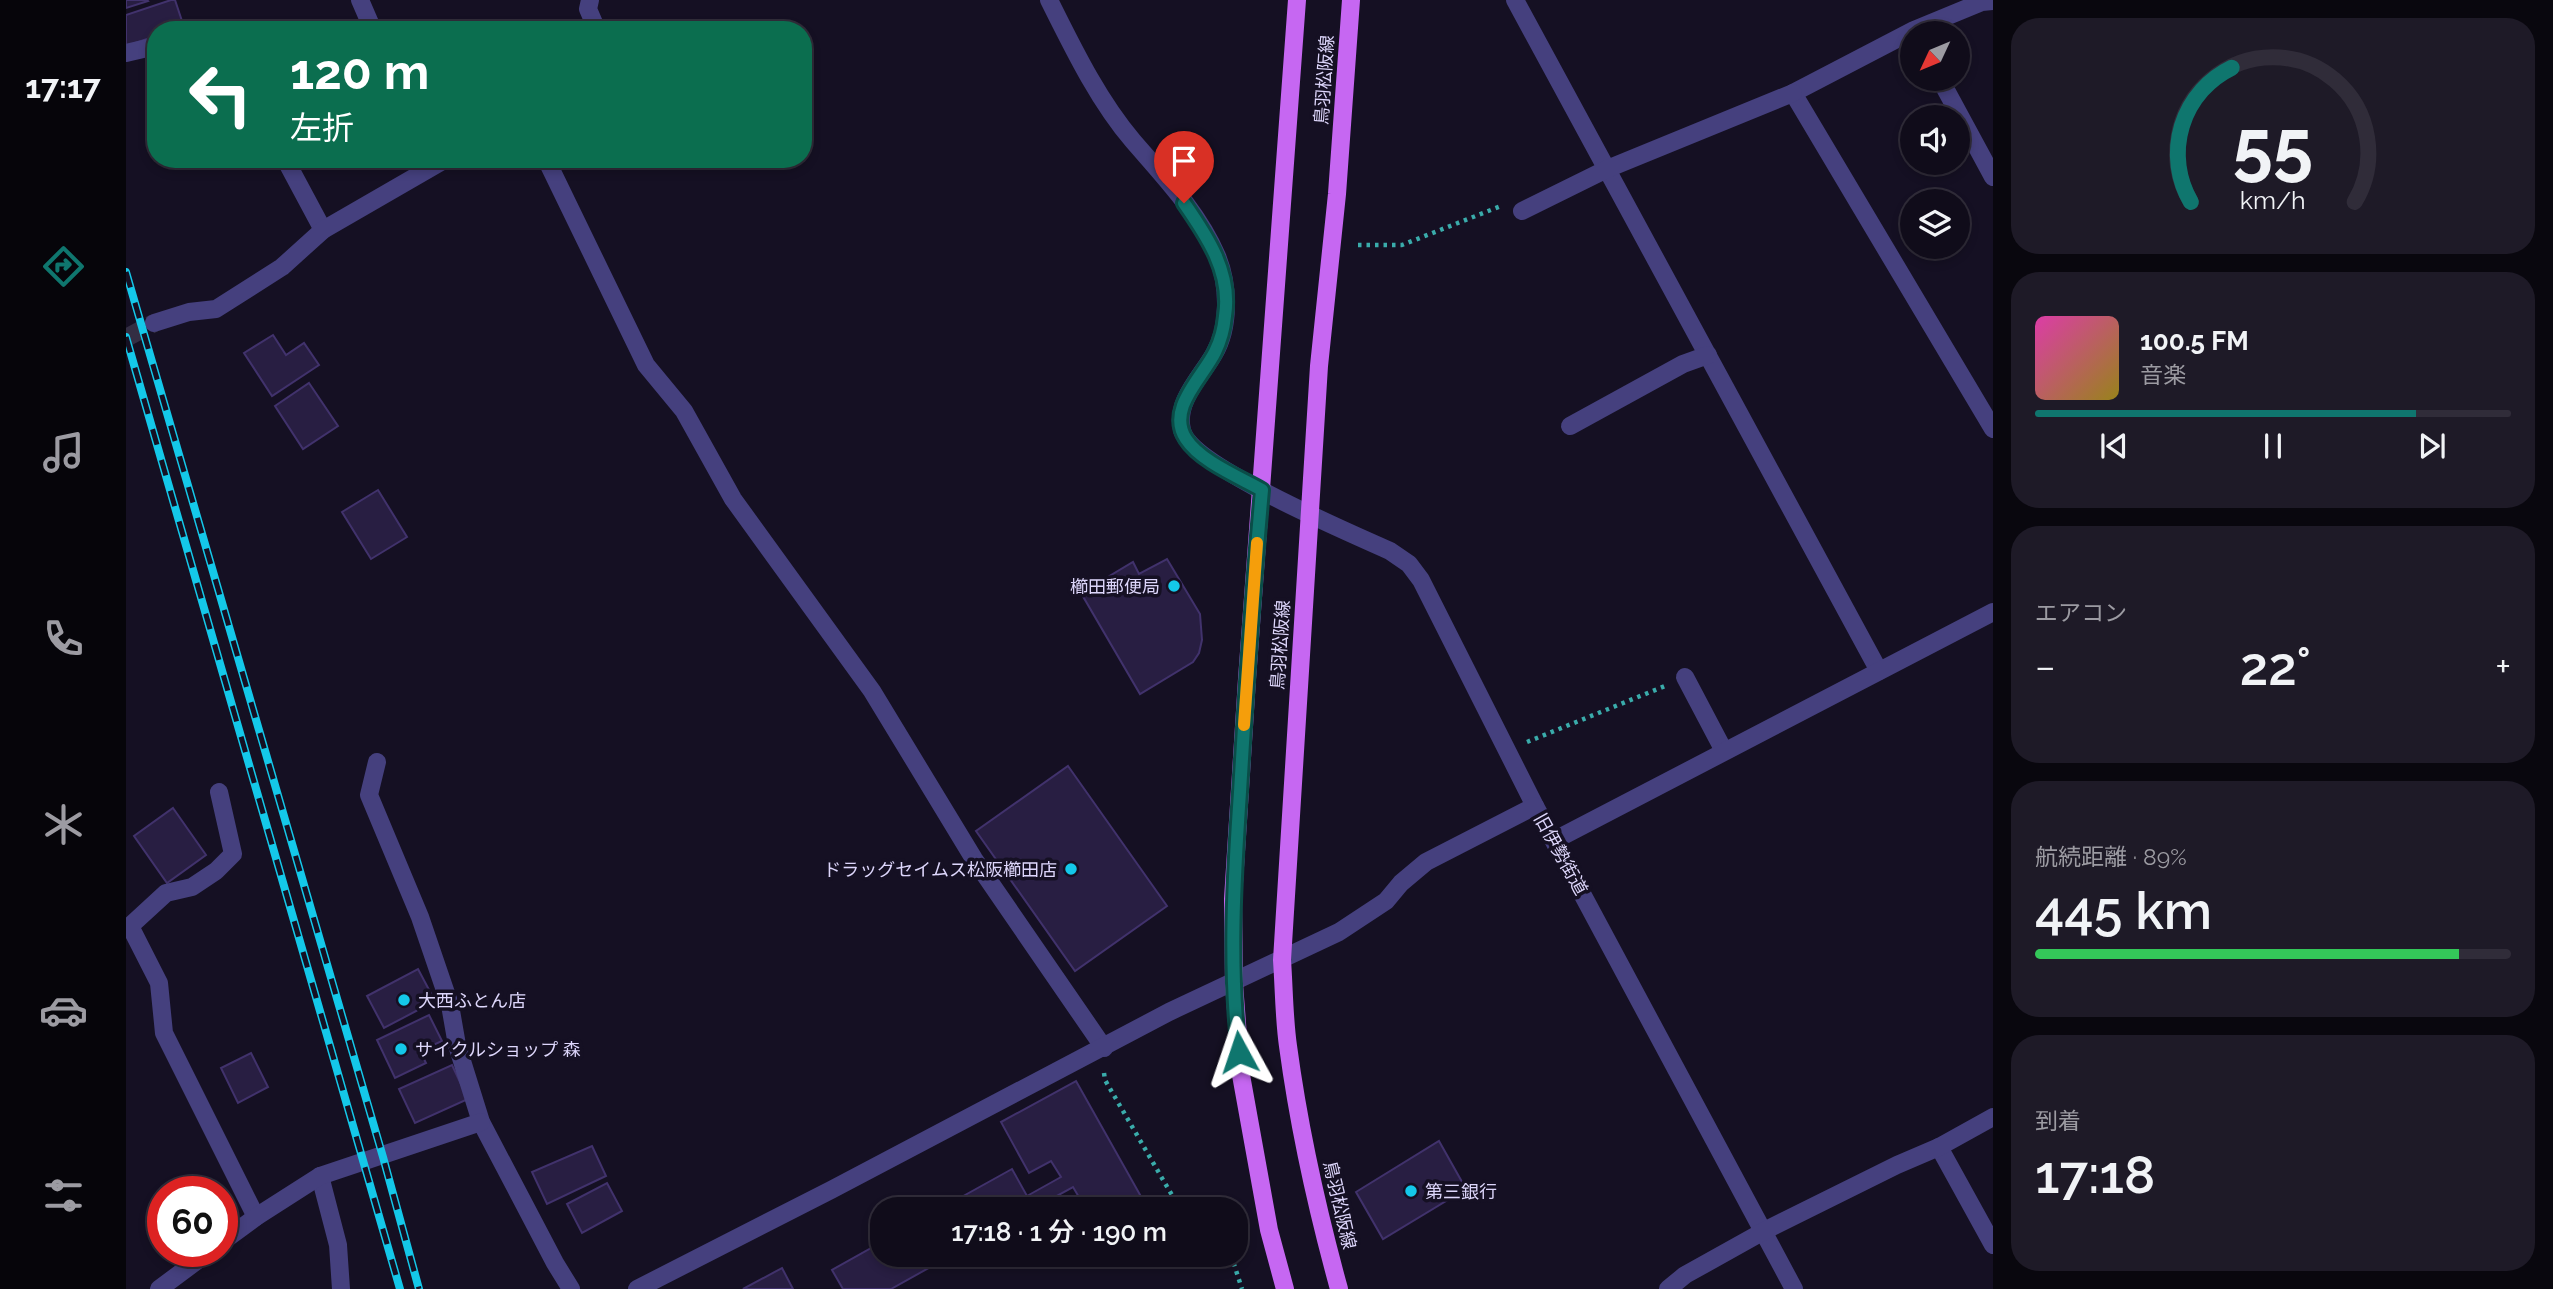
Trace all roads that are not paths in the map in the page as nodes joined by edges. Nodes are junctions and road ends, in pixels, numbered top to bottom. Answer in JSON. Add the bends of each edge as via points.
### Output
{"nodes":[{"id":1,"x":360,"y":0,"type":"edge"},
{"id":2,"x":590,"y":0,"type":"edge"},
{"id":3,"x":1049,"y":0,"type":"edge"},
{"id":4,"x":1297,"y":0,"type":"edge"},
{"id":5,"x":1351,"y":0,"type":"edge"},
{"id":6,"x":1515,"y":0,"type":"edge"},
{"id":7,"x":1993,"y":1,"type":"edge"},
{"id":8,"x":369,"y":21,"type":"edge"},
{"id":9,"x":593,"y":21,"type":"edge"},
{"id":10,"x":1938,"y":21,"type":"edge"},
{"id":11,"x":1900,"y":39,"type":"edge"},
{"id":12,"x":147,"y":48,"type":"edge"},
{"id":13,"x":126,"y":53,"type":"edge"},
{"id":14,"x":1946,"y":91,"type":"edge"},
{"id":15,"x":1793,"y":93,"type":"junction"},
{"id":16,"x":290,"y":168,"type":"edge"},
{"id":17,"x":430,"y":168,"type":"edge"},
{"id":18,"x":550,"y":168,"type":"edge"},
{"id":19,"x":1607,"y":169,"type":"junction"},
{"id":20,"x":1993,"y":177,"type":"edge"},
{"id":21,"x":1522,"y":211,"type":"road end"},
{"id":22,"x":323,"y":230,"type":"junction"},
{"id":23,"x":154,"y":323,"type":"tunnel mouth"},
{"id":24,"x":1708,"y":355,"type":"junction"},
{"id":25,"x":1570,"y":426,"type":"dead end"},
{"id":26,"x":1993,"y":429,"type":"edge"},
{"id":27,"x":1262,"y":490,"type":"junction"},
{"id":28,"x":1310,"y":514,"type":"junction"},
{"id":29,"x":1993,"y":612,"type":"edge"},
{"id":30,"x":1880,"y":671,"type":"junction"},
{"id":31,"x":1685,"y":677,"type":"road end"},
{"id":32,"x":1724,"y":751,"type":"junction"},
{"id":33,"x":377,"y":762,"type":"dead end"},
{"id":34,"x":219,"y":792,"type":"dead end"},
{"id":35,"x":1535,"y":806,"type":"junction"},
{"id":36,"x":1555,"y":840,"type":"junction"},
{"id":37,"x":1282,"y":960,"type":"junction"},
{"id":38,"x":1234,"y":984,"type":"junction"},
{"id":39,"x":1104,"y":1048,"type":"junction"},
{"id":40,"x":1993,"y":1117,"type":"edge"},
{"id":41,"x":481,"y":1122,"type":"junction"},
{"id":42,"x":1939,"y":1147,"type":"junction"},
{"id":43,"x":320,"y":1176,"type":"junction"},
{"id":44,"x":256,"y":1217,"type":"junction"},
{"id":45,"x":238,"y":1230,"type":"edge"},
{"id":46,"x":1764,"y":1231,"type":"junction"},
{"id":47,"x":1993,"y":1245,"type":"edge"},
{"id":48,"x":189,"y":1267,"type":"edge"},
{"id":49,"x":159,"y":1289,"type":"edge"},
{"id":50,"x":341,"y":1289,"type":"edge"},
{"id":51,"x":572,"y":1289,"type":"edge"},
{"id":52,"x":637,"y":1289,"type":"edge"},
{"id":53,"x":1285,"y":1289,"type":"edge"},
{"id":54,"x":1339,"y":1289,"type":"edge"},
{"id":55,"x":1668,"y":1289,"type":"edge"},
{"id":56,"x":1794,"y":1289,"type":"edge"}],
"edges":[{"from":1,"to":8,"type":"street"},
{"from":2,"to":9,"type":"street"},
{"from":3,"to":27,"type":"street","name":"旧伊勢街道","via":[[1106,103],[1173,186],[1218,258],[1226,314],[1216,352],[1184,403],[1182,430],[1186,440],[1205,456]]},
{"from":4,"to":27,"type":"main road","name":"鳥羽松阪線"},
{"from":5,"to":28,"type":"main road","name":"鳥羽松阪線"},
{"from":6,"to":19,"type":"street"},
{"from":7,"to":10,"type":"street"},
{"from":11,"to":15,"type":"street"},
{"from":12,"to":13,"type":"street"},
{"from":14,"to":20,"type":"street"},
{"from":15,"to":19,"type":"street"},
{"from":15,"to":26,"type":"street"},
{"from":16,"to":22,"type":"street"},
{"from":17,"to":22,"type":"street"},
{"from":18,"to":39,"type":"street","via":[[646,365],[684,411],[733,499],[872,691],[974,859]]},
{"from":19,"to":21,"type":"street"},
{"from":19,"to":24,"type":"street"},
{"from":22,"to":23,"type":"street","via":[[282,267],[216,309]]},
{"from":24,"to":25,"type":"street"},
{"from":24,"to":30,"type":"street"},
{"from":27,"to":28,"type":"street","name":"旧伊勢街道"},
{"from":27,"to":38,"type":"main road","name":"鳥羽松阪線","via":[[1233,899]]},
{"from":28,"to":35,"type":"street","name":"旧伊勢街道","via":[[1409,564]]},
{"from":28,"to":37,"type":"main road","name":"鳥羽松阪線"},
{"from":29,"to":30,"type":"street"},
{"from":30,"to":32,"type":"street"},
{"from":31,"to":32,"type":"street"},
{"from":32,"to":36,"type":"street"},
{"from":33,"to":41,"type":"street","via":[[369,795],[420,916],[450,1004],[457,1045]]},
{"from":34,"to":44,"type":"street","via":[[233,854],[192,887],[166,893],[130,926],[159,984],[164,1033]]},
{"from":35,"to":36,"type":"street","name":"旧伊勢街道"},
{"from":35,"to":37,"type":"street","via":[[1426,862],[1386,901],[1339,932]]},
{"from":36,"to":46,"type":"street","name":"旧伊勢街道"},
{"from":37,"to":38,"type":"street"},
{"from":37,"to":54,"type":"main road","name":"鳥羽松阪線","via":[[1287,1043],[1300,1122]]},
{"from":38,"to":39,"type":"street","via":[[1169,1012]]},
{"from":38,"to":53,"type":"main road","name":"鳥羽松阪線","via":[[1241,1075],[1269,1230]]},
{"from":39,"to":52,"type":"street"},
{"from":40,"to":42,"type":"street"},
{"from":41,"to":43,"type":"street"},
{"from":41,"to":51,"type":"street"},
{"from":42,"to":46,"type":"street"},
{"from":42,"to":47,"type":"street"},
{"from":43,"to":44,"type":"street"},
{"from":43,"to":50,"type":"street","via":[[338,1245]]},
{"from":44,"to":45,"type":"street"},
{"from":46,"to":55,"type":"street"},
{"from":46,"to":56,"type":"street","name":"旧伊勢街道"},
{"from":48,"to":49,"type":"street"}]}
